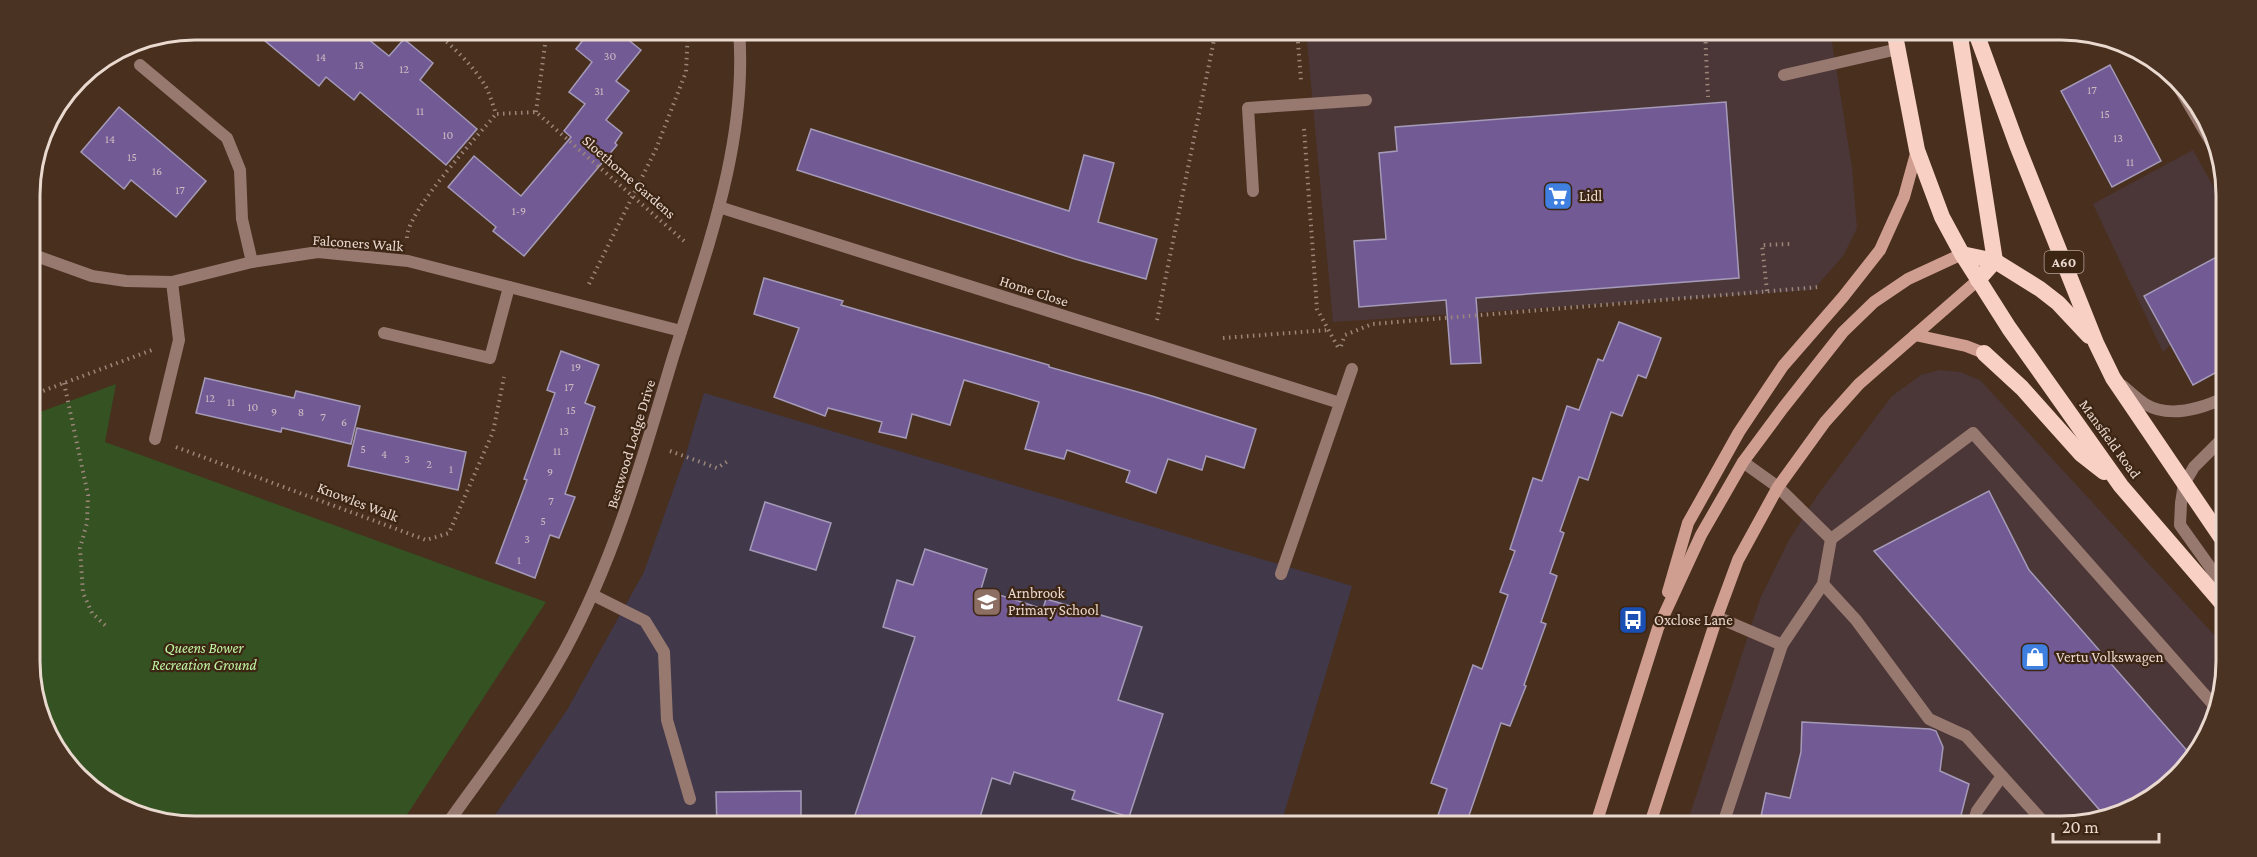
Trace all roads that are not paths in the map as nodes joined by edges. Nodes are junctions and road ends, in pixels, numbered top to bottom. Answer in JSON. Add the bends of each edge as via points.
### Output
{"nodes":[{"id":1,"x":740,"y":41,"type":"edge"},
{"id":2,"x":1896,"y":41,"type":"edge"},
{"id":3,"x":1961,"y":41,"type":"edge"},
{"id":4,"x":1979,"y":41,"type":"edge"},
{"id":5,"x":1898,"y":49,"type":"junction"},
{"id":6,"x":140,"y":65,"type":"dead end"},
{"id":7,"x":1784,"y":75,"type":"dead end"},
{"id":8,"x":1366,"y":100,"type":"dead end"},
{"id":9,"x":1917,"y":150,"type":"junction"},
{"id":10,"x":1254,"y":191,"type":"dead end"},
{"id":11,"x":719,"y":207,"type":"junction"},
{"id":12,"x":1962,"y":254,"type":"junction"},
{"id":13,"x":41,"y":258,"type":"edge"},
{"id":14,"x":1995,"y":261,"type":"junction"},
{"id":15,"x":252,"y":262,"type":"junction"},
{"id":16,"x":1978,"y":280,"type":"junction"},
{"id":17,"x":172,"y":282,"type":"junction"},
{"id":18,"x":509,"y":287,"type":"junction"},
{"id":19,"x":681,"y":331,"type":"junction"},
{"id":20,"x":384,"y":333,"type":"dead end"},
{"id":21,"x":1915,"y":335,"type":"junction"},
{"id":22,"x":2096,"y":344,"type":"junction"},
{"id":23,"x":1984,"y":353,"type":"joint"},
{"id":24,"x":1352,"y":369,"type":"dead end"},
{"id":25,"x":2113,"y":378,"type":"junction"},
{"id":26,"x":2216,"y":402,"type":"edge"},
{"id":27,"x":1340,"y":404,"type":"junction"},
{"id":28,"x":155,"y":439,"type":"road end"},
{"id":29,"x":2216,"y":445,"type":"edge"},
{"id":30,"x":1743,"y":462,"type":"junction"},
{"id":31,"x":2184,"y":484,"type":"junction"},
{"id":32,"x":2121,"y":486,"type":"junction"},
{"id":33,"x":1778,"y":487,"type":"junction"},
{"id":34,"x":2216,"y":530,"type":"edge"},
{"id":35,"x":1831,"y":539,"type":"junction"},
{"id":36,"x":1281,"y":574,"type":"dead end"},
{"id":37,"x":2216,"y":578,"type":"edge"},
{"id":38,"x":1823,"y":584,"type":"junction"},
{"id":39,"x":593,"y":595,"type":"junction"},
{"id":40,"x":2216,"y":596,"type":"edge"},
{"id":41,"x":1717,"y":617,"type":"junction"},
{"id":42,"x":1658,"y":628,"type":"junction"},
{"id":43,"x":1782,"y":645,"type":"junction"},
{"id":44,"x":2211,"y":702,"type":"edge"},
{"id":45,"x":2002,"y":776,"type":"junction"},
{"id":46,"x":690,"y":798,"type":"dead end"},
{"id":47,"x":453,"y":816,"type":"edge"},
{"id":48,"x":1598,"y":816,"type":"edge"},
{"id":49,"x":1653,"y":816,"type":"edge"},
{"id":50,"x":1726,"y":816,"type":"edge"},
{"id":51,"x":1975,"y":816,"type":"edge"},
{"id":52,"x":2038,"y":816,"type":"edge"}],
"edges":[{"from":1,"to":11,"type":"street","name":"Bestwood Lodge Drive","via":[[736,132]]},
{"from":2,"to":5,"type":"highway","name":"Mansfield Road"},
{"from":3,"to":14,"type":"highway"},
{"from":4,"to":22,"type":"highway","number":"A60"},
{"from":5,"to":7,"type":"street"},
{"from":5,"to":9,"type":"highway","name":"Mansfield Road"},
{"from":6,"to":15,"type":"street","via":[[227,138],[240,170],[242,219]]},
{"from":8,"to":10,"type":"street","via":[[1248,108]]},
{"from":9,"to":12,"type":"highway","name":"Mansfield Road","via":[[1942,218]]},
{"from":9,"to":42,"type":"main road","via":[[1904,197],[1880,250],[1783,366],[1739,432],[1688,523]]},
{"from":11,"to":19,"type":"street","name":"Bestwood Lodge Drive"},
{"from":11,"to":27,"type":"street","name":"Home Close"},
{"from":12,"to":14,"type":"highway"},
{"from":12,"to":16,"type":"highway","name":"Mansfield Road"},
{"from":12,"to":30,"type":"main road","via":[[1908,279],[1874,302],[1843,332]]},
{"from":13,"to":17,"type":"street","name":"Falconers Walk","via":[[92,276]]},
{"from":14,"to":16,"type":"highway"},
{"from":14,"to":22,"type":"highway","via":[[2058,303]]},
{"from":15,"to":17,"type":"street","name":"Falconers Walk"},
{"from":15,"to":18,"type":"street","name":"Falconers Walk","via":[[318,252],[408,261]]},
{"from":16,"to":21,"type":"main road"},
{"from":16,"to":32,"type":"highway","name":"Mansfield Road"},
{"from":17,"to":28,"type":"street","via":[[179,340]]},
{"from":18,"to":19,"type":"street","name":"Falconers Walk"},
{"from":18,"to":20,"type":"street","via":[[490,358]]},
{"from":19,"to":39,"type":"street","name":"Bestwood Lodge Drive","via":[[623,520]]},
{"from":21,"to":23,"type":"main road"},
{"from":21,"to":33,"type":"main road","via":[[1859,384]]},
{"from":22,"to":25,"type":"highway","number":"A60"},
{"from":23,"to":32,"type":"highway","via":[[2082,454]]},
{"from":24,"to":27,"type":"street"},
{"from":25,"to":26,"type":"street","via":[[2147,405],[2168,411],[2185,411]]},
{"from":25,"to":31,"type":"highway","number":"A60"},
{"from":27,"to":36,"type":"street"},
{"from":29,"to":31,"type":"street","via":[[2194,467]]},
{"from":30,"to":33,"type":"street"},
{"from":30,"to":42,"type":"main road","via":[[1701,535]]},
{"from":31,"to":34,"type":"highway","number":"A60"},
{"from":31,"to":37,"type":"street","via":[[2180,525]]},
{"from":32,"to":40,"type":"highway","name":"Mansfield Road"},
{"from":33,"to":35,"type":"street"},
{"from":33,"to":41,"type":"main road","via":[[1738,560]]},
{"from":35,"to":38,"type":"street"},
{"from":35,"to":44,"type":"street","via":[[1973,434]]},
{"from":38,"to":43,"type":"street"},
{"from":38,"to":45,"type":"street","via":[[1856,621],[1929,719],[1966,736]]},
{"from":39,"to":46,"type":"street","via":[[645,621],[664,652],[667,720]]},
{"from":39,"to":47,"type":"street","name":"Bestwood Lodge Drive","via":[[529,707]]},
{"from":41,"to":43,"type":"street"},
{"from":41,"to":49,"type":"main road"},
{"from":42,"to":48,"type":"main road"},
{"from":43,"to":50,"type":"street"},
{"from":45,"to":51,"type":"street"},
{"from":45,"to":52,"type":"street"}]}
